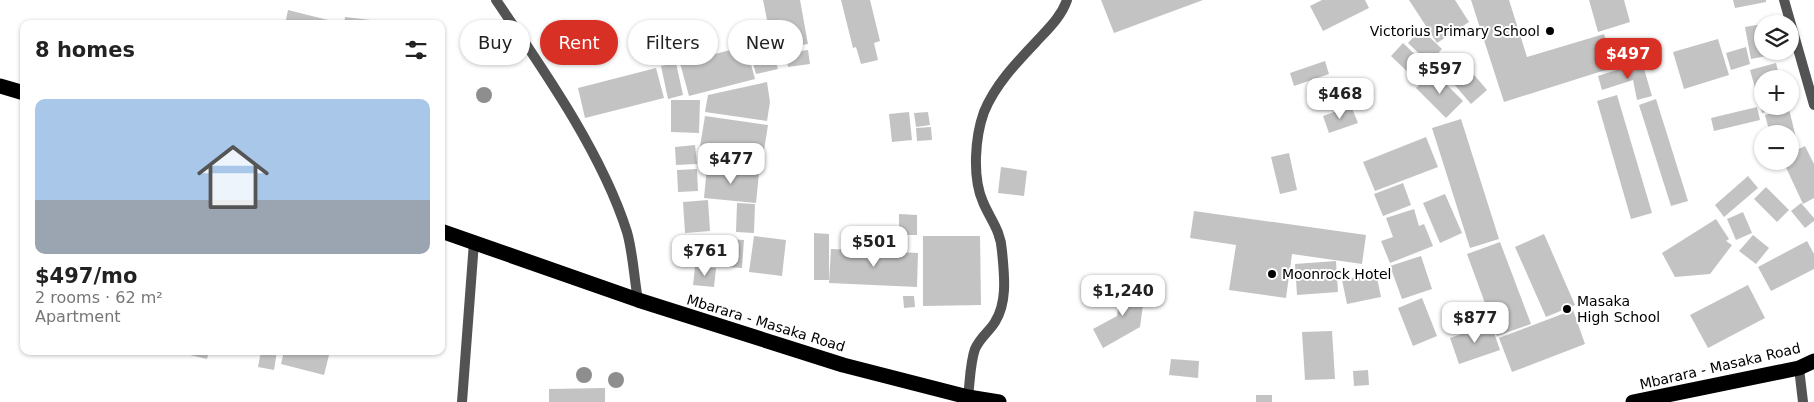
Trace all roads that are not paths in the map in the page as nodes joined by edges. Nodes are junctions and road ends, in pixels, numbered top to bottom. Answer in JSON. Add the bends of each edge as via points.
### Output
{"nodes":[{"id":1,"x":496,"y":0,"type":"edge"},
{"id":2,"x":1067,"y":0,"type":"edge"},
{"id":3,"x":1784,"y":0,"type":"edge"},
{"id":4,"x":0,"y":86,"type":"edge"},
{"id":5,"x":20,"y":93,"type":"edge"},
{"id":6,"x":1814,"y":105,"type":"edge"},
{"id":7,"x":445,"y":232,"type":"edge"},
{"id":8,"x":474,"y":242,"type":"junction"},
{"id":9,"x":638,"y":300,"type":"junction"},
{"id":10,"x":1814,"y":361,"type":"edge"},
{"id":11,"x":1799,"y":368,"type":"junction"},
{"id":12,"x":968,"y":398,"type":"junction"},
{"id":13,"x":462,"y":402,"type":"edge"},
{"id":14,"x":999,"y":402,"type":"edge"},
{"id":15,"x":1633,"y":402,"type":"edge"},
{"id":16,"x":1803,"y":402,"type":"edge"}],
"edges":[{"from":1,"to":9,"type":"street","via":[[547,75],[602,172],[627,233]]},
{"from":2,"to":12,"type":"street","via":[[1062,14],[1008,71],[985,111],[978,135],[977,175],[982,201],[997,226],[1002,249],[1004,295],[995,322],[982,335],[974,351]]},
{"from":3,"to":6,"type":"street"},
{"from":4,"to":5,"type":"highway"},
{"from":7,"to":8,"type":"highway","name":"Mbarara - Masaka Road"},
{"from":8,"to":9,"type":"highway","name":"Mbarara - Masaka Road"},
{"from":8,"to":13,"type":"street"},
{"from":9,"to":12,"type":"highway","name":"Mbarara - Masaka Road","via":[[843,365]]},
{"from":10,"to":11,"type":"highway","name":"Mbarara - Masaka Road"},
{"from":11,"to":15,"type":"highway","name":"Mbarara - Masaka Road"},
{"from":11,"to":16,"type":"street"},
{"from":12,"to":14,"type":"highway","name":"Mbarara - Masaka Road"}]}
